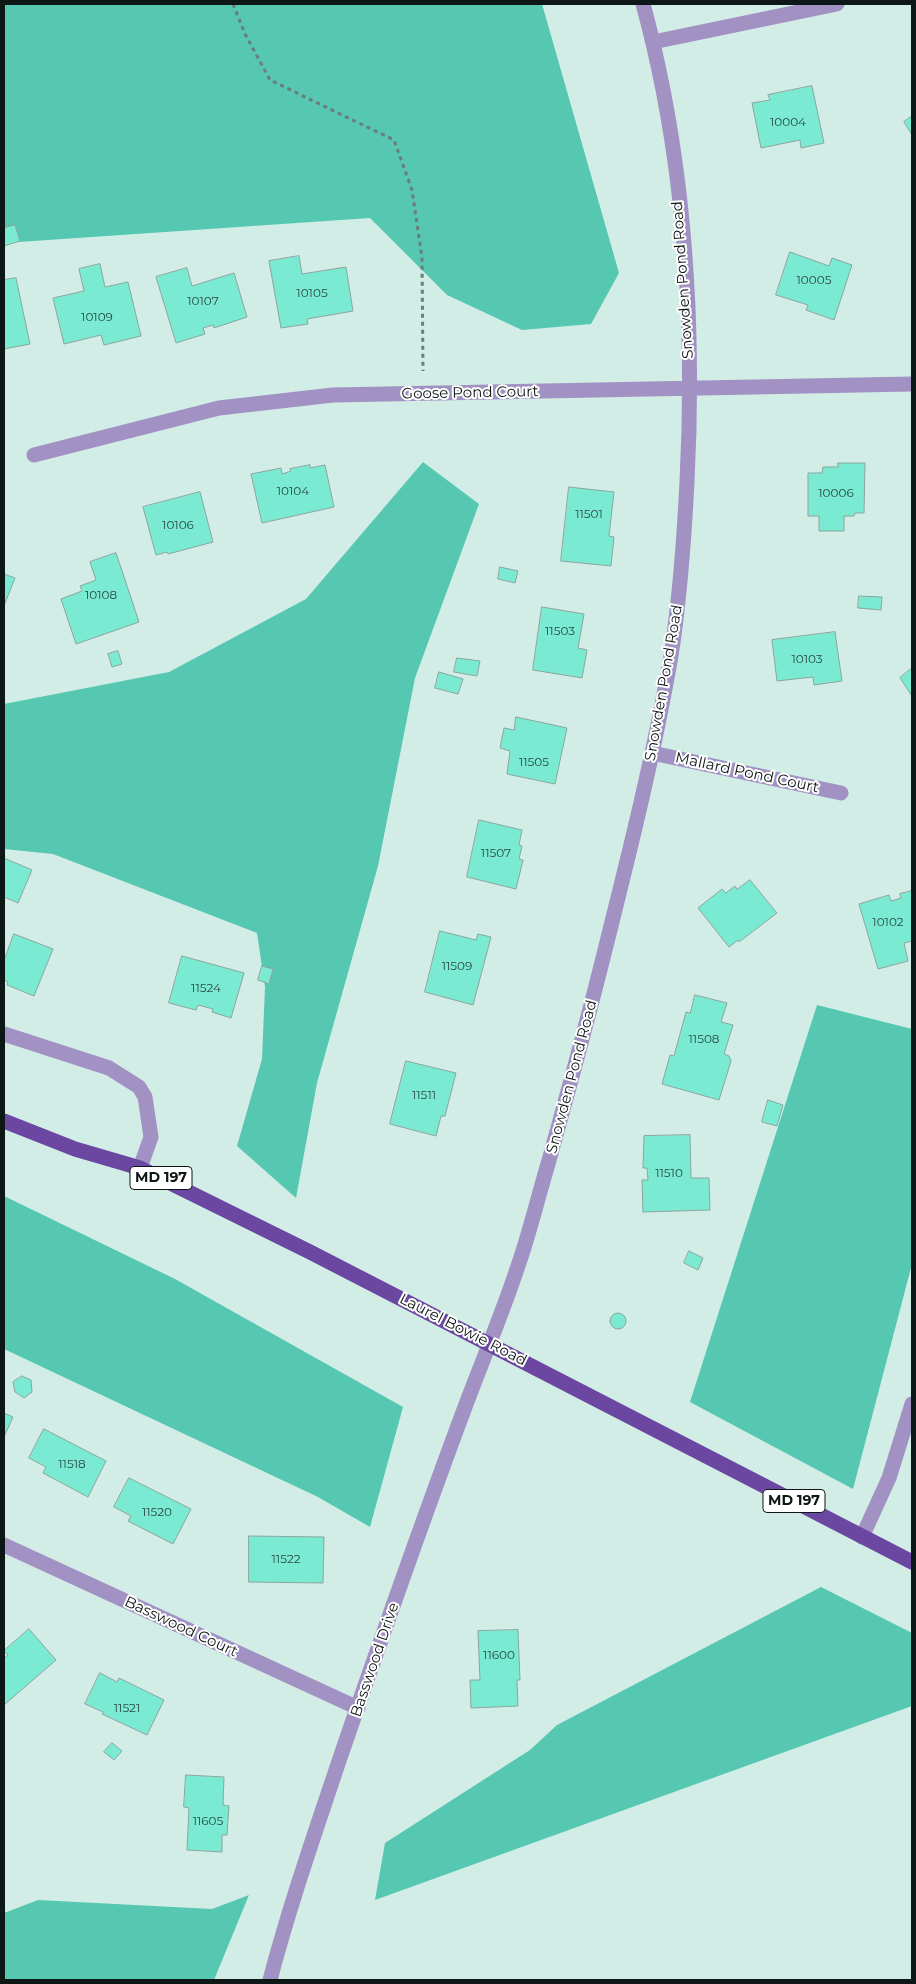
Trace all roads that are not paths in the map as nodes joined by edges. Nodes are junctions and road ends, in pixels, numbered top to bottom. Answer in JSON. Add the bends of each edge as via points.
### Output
{"nodes":[{"id":1,"x":643,"y":4,"type":"edge"},
{"id":2,"x":837,"y":4,"type":"edge"},
{"id":3,"x":653,"y":42,"type":"junction"},
{"id":4,"x":912,"y":384,"type":"edge"},
{"id":5,"x":690,"y":389,"type":"junction"},
{"id":6,"x":34,"y":455,"type":"dead end"},
{"id":7,"x":652,"y":753,"type":"junction"},
{"id":8,"x":841,"y":794,"type":"dead end"},
{"id":9,"x":4,"y":1034,"type":"edge"},
{"id":10,"x":4,"y":1121,"type":"edge"},
{"id":11,"x":140,"y":1168,"type":"junction"},
{"id":12,"x":489,"y":1344,"type":"junction"},
{"id":13,"x":912,"y":1404,"type":"edge"},
{"id":14,"x":862,"y":1537,"type":"junction"},
{"id":15,"x":4,"y":1545,"type":"edge"},
{"id":16,"x":912,"y":1562,"type":"edge"},
{"id":17,"x":358,"y":1708,"type":"junction"},
{"id":18,"x":270,"y":1980,"type":"edge"}],
"edges":[{"from":1,"to":3,"type":"street","name":"Snowden Pond Road"},
{"from":2,"to":3,"type":"street"},
{"from":3,"to":5,"type":"street","name":"Snowden Pond Road","via":[[673,148],[681,220]]},
{"from":4,"to":5,"type":"street","name":"Goose Pond Court"},
{"from":5,"to":6,"type":"street","name":"Goose Pond Court","via":[[332,395],[219,408]]},
{"from":5,"to":7,"type":"street","name":"Snowden Pond Road","via":[[683,568]]},
{"from":7,"to":8,"type":"street","name":"Mallard Pond Court"},
{"from":7,"to":12,"type":"street","name":"Snowden Pond Road","via":[[580,1050],[520,1261]]},
{"from":9,"to":11,"type":"street","via":[[109,1068],[139,1087],[145,1097],[151,1137]]},
{"from":10,"to":11,"type":"main road","name":"Laurel Bowie Road","number":"MD 197","via":[[75,1149]]},
{"from":11,"to":12,"type":"main road","name":"Laurel Bowie Road","number":"MD 197"},
{"from":12,"to":14,"type":"main road","name":"Laurel Bowie Road","number":"MD 197"},
{"from":12,"to":17,"type":"street","name":"Basswood Drive"},
{"from":13,"to":14,"type":"street","via":[[890,1478]]},
{"from":14,"to":16,"type":"main road","name":"Laurel Bowie Road","number":"MD 197"},
{"from":15,"to":17,"type":"street","name":"Basswood Court"},
{"from":17,"to":18,"type":"street","name":"Basswood Drive","via":[[284,1925]]}]}
